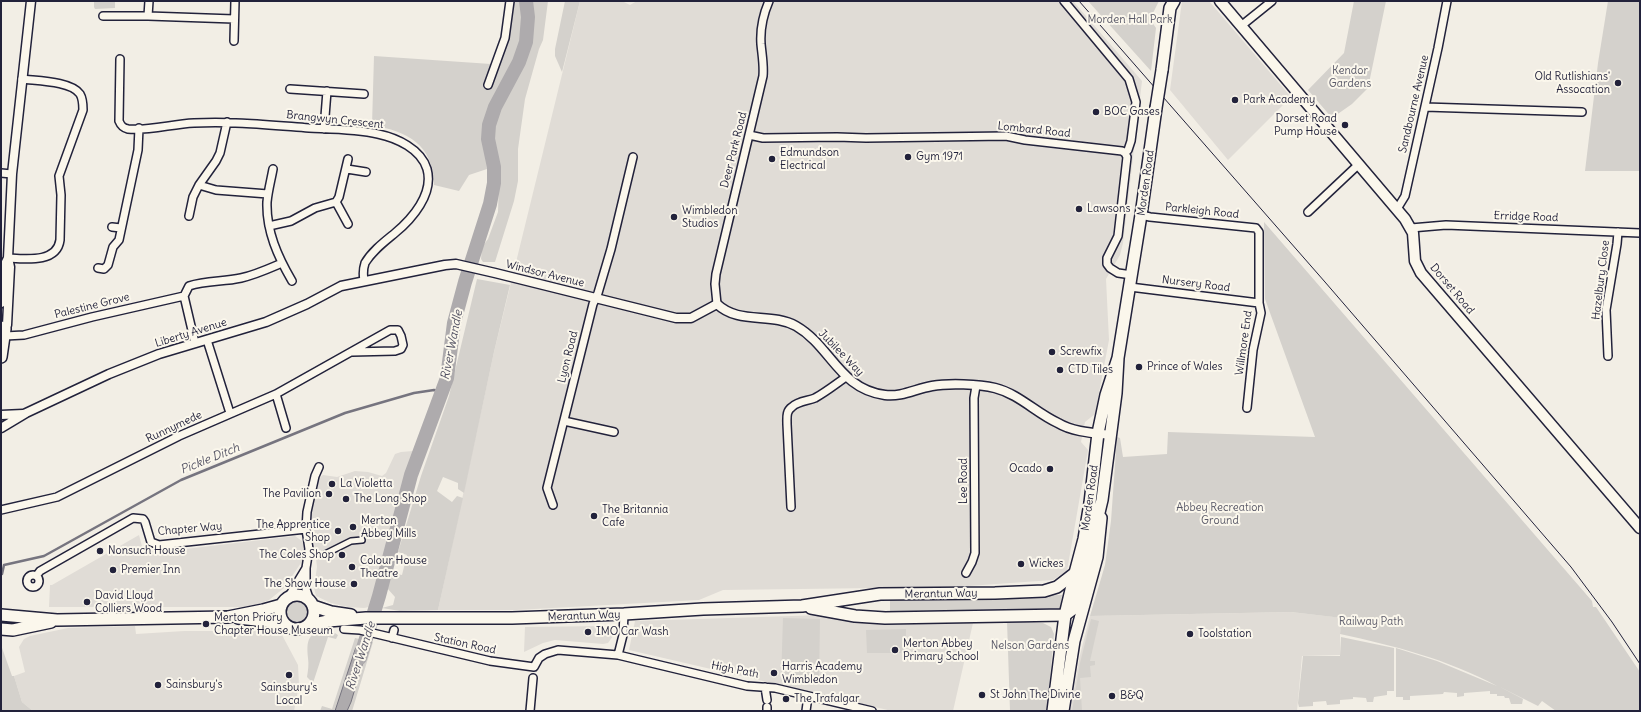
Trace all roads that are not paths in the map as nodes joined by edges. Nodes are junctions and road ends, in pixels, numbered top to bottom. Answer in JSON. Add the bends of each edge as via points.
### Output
{"nodes":[{"id":1,"x":31,"y":1,"type":"edge"},
{"id":2,"x":149,"y":1,"type":"edge"},
{"id":3,"x":235,"y":1,"type":"edge"},
{"id":4,"x":510,"y":1,"type":"edge"},
{"id":5,"x":769,"y":1,"type":"edge"},
{"id":6,"x":1064,"y":1,"type":"edge"},
{"id":7,"x":1220,"y":1,"type":"edge"},
{"id":8,"x":1272,"y":1,"type":"edge"},
{"id":9,"x":1447,"y":1,"type":"edge"},
{"id":10,"x":1171,"y":3,"type":"edge"},
{"id":11,"x":103,"y":16,"type":"dead end"},
{"id":12,"x":148,"y":16,"type":"junction"},
{"id":13,"x":234,"y":19,"type":"junction"},
{"id":14,"x":1241,"y":26,"type":"junction"},
{"id":15,"x":234,"y":41,"type":"dead end"},
{"id":16,"x":120,"y":59,"type":"dead end"},
{"id":17,"x":22,"y":79,"type":"junction"},
{"id":18,"x":488,"y":85,"type":"dead end"},
{"id":19,"x":290,"y":89,"type":"dead end"},
{"id":20,"x":327,"y":91,"type":"junction"},
{"id":21,"x":364,"y":94,"type":"dead end"},
{"id":22,"x":1425,"y":107,"type":"junction"},
{"id":23,"x":1582,"y":112,"type":"dead end"},
{"id":24,"x":227,"y":122,"type":"junction"},
{"id":25,"x":139,"y":128,"type":"junction"},
{"id":26,"x":324,"y":129,"type":"junction"},
{"id":27,"x":749,"y":135,"type":"junction"},
{"id":28,"x":1126,"y":153,"type":"junction"},
{"id":29,"x":634,"y":157,"type":"dead end"},
{"id":30,"x":348,"y":159,"type":"dead end"},
{"id":31,"x":1359,"y":164,"type":"junction"},
{"id":32,"x":273,"y":168,"type":"dead end"},
{"id":33,"x":347,"y":169,"type":"junction"},
{"id":34,"x":366,"y":172,"type":"dead end"},
{"id":35,"x":1,"y":173,"type":"edge"},
{"id":36,"x":12,"y":174,"type":"junction"},
{"id":37,"x":199,"y":185,"type":"junction"},
{"id":38,"x":268,"y":194,"type":"junction"},
{"id":39,"x":336,"y":202,"type":"junction"},
{"id":40,"x":1397,"y":209,"type":"junction"},
{"id":41,"x":1308,"y":212,"type":"dead end"},
{"id":42,"x":1141,"y":215,"type":"junction"},
{"id":43,"x":188,"y":216,"type":"dead end"},
{"id":44,"x":348,"y":224,"type":"dead end"},
{"id":45,"x":269,"y":226,"type":"junction"},
{"id":46,"x":112,"y":227,"type":"dead end"},
{"id":47,"x":121,"y":228,"type":"junction"},
{"id":48,"x":1411,"y":228,"type":"junction"},
{"id":49,"x":1259,"y":232,"type":"joint"},
{"id":50,"x":1618,"y":232,"type":"junction"},
{"id":51,"x":1640,"y":233,"type":"edge"},
{"id":52,"x":8,"y":258,"type":"junction"},
{"id":53,"x":282,"y":263,"type":"junction"},
{"id":54,"x":98,"y":268,"type":"dead end"},
{"id":55,"x":1132,"y":275,"type":"junction"},
{"id":56,"x":292,"y":281,"type":"dead end"},
{"id":57,"x":364,"y":281,"type":"junction"},
{"id":58,"x":1130,"y":287,"type":"junction"},
{"id":59,"x":184,"y":296,"type":"junction"},
{"id":60,"x":595,"y":298,"type":"junction"},
{"id":61,"x":1,"y":303,"type":"edge"},
{"id":62,"x":1260,"y":303,"type":"junction"},
{"id":63,"x":717,"y":304,"type":"junction"},
{"id":64,"x":3,"y":328,"type":"edge"},
{"id":65,"x":207,"y":340,"type":"junction"},
{"id":66,"x":195,"y":343,"type":"junction"},
{"id":67,"x":352,"y":352,"type":"junction"},
{"id":68,"x":1608,"y":356,"type":"dead end"},
{"id":69,"x":1,"y":357,"type":"edge"},
{"id":70,"x":1118,"y":358,"type":"junction"},
{"id":71,"x":846,"y":377,"type":"junction"},
{"id":72,"x":976,"y":386,"type":"junction"},
{"id":73,"x":276,"y":394,"type":"junction"},
{"id":74,"x":1247,"y":408,"type":"dead end"},
{"id":75,"x":26,"y":413,"type":"junction"},
{"id":76,"x":230,"y":413,"type":"junction"},
{"id":77,"x":1,"y":415,"type":"edge"},
{"id":78,"x":564,"y":421,"type":"junction"},
{"id":79,"x":1,"y":428,"type":"edge"},
{"id":80,"x":286,"y":428,"type":"dead end"},
{"id":81,"x":614,"y":432,"type":"dead end"},
{"id":82,"x":1098,"y":433,"type":"junction"},
{"id":83,"x":1111,"y":435,"type":"junction"},
{"id":84,"x":319,"y":467,"type":"dead end"},
{"id":85,"x":553,"y":505,"type":"dead end"},
{"id":86,"x":791,"y":507,"type":"dead end"},
{"id":87,"x":1,"y":510,"type":"edge"},
{"id":88,"x":1639,"y":525,"type":"edge"},
{"id":89,"x":306,"y":529,"type":"junction"},
{"id":90,"x":362,"y":540,"type":"dead end"},
{"id":91,"x":325,"y":554,"type":"dead end"},
{"id":92,"x":306,"y":568,"type":"junction"},
{"id":93,"x":966,"y":573,"type":"dead end"},
{"id":94,"x":1075,"y":573,"type":"junction"},
{"id":95,"x":37,"y":576,"type":"dead end"},
{"id":96,"x":1044,"y":591,"type":"junction"},
{"id":97,"x":289,"y":596,"type":"junction"},
{"id":98,"x":1077,"y":597,"type":"junction"},
{"id":99,"x":281,"y":604,"type":"junction"},
{"id":100,"x":312,"y":604,"type":"junction"},
{"id":101,"x":1,"y":606,"type":"edge"},
{"id":102,"x":802,"y":606,"type":"junction"},
{"id":103,"x":624,"y":614,"type":"junction"},
{"id":104,"x":1,"y":615,"type":"edge"},
{"id":105,"x":1065,"y":615,"type":"junction"},
{"id":106,"x":21,"y":616,"type":"junction"},
{"id":107,"x":226,"y":617,"type":"junction"},
{"id":108,"x":366,"y":618,"type":"junction"},
{"id":109,"x":57,"y":620,"type":"junction"},
{"id":110,"x":283,"y":623,"type":"junction"},
{"id":111,"x":309,"y":625,"type":"junction"},
{"id":112,"x":1,"y":629,"type":"edge"},
{"id":113,"x":344,"y":629,"type":"dead end"},
{"id":114,"x":13,"y":630,"type":"junction"},
{"id":115,"x":394,"y":630,"type":"dead end"},
{"id":116,"x":392,"y":638,"type":"junction"},
{"id":117,"x":618,"y":655,"type":"junction"},
{"id":118,"x":534,"y":666,"type":"joint"},
{"id":119,"x":532,"y":678,"type":"dead end"},
{"id":120,"x":765,"y":687,"type":"junction"},
{"id":121,"x":808,"y":696,"type":"junction"},
{"id":122,"x":767,"y":706,"type":"edge"},
{"id":123,"x":530,"y":711,"type":"edge"},
{"id":124,"x":806,"y":711,"type":"edge"},
{"id":125,"x":872,"y":711,"type":"edge"},
{"id":126,"x":1053,"y":711,"type":"edge"},
{"id":127,"x":1063,"y":711,"type":"edge"}],
"edges":[{"from":1,"to":17,"type":"street"},
{"from":2,"to":12,"type":"street"},
{"from":3,"to":13,"type":"street"},
{"from":4,"to":18,"type":"street","via":[[505,38]]},
{"from":5,"to":27,"type":"street","name":"Deer Park Road","via":[[761,28],[763,76]]},
{"from":6,"to":28,"type":"street","via":[[1129,79],[1136,102],[1131,140]]},
{"from":7,"to":14,"type":"main road","name":"Dorset Road"},
{"from":8,"to":14,"type":"street"},
{"from":9,"to":22,"type":"street","name":"Sandbourne Avenue"},
{"from":10,"to":42,"type":"main road","name":"Morden Road","bridge":true},
{"from":11,"to":12,"type":"street"},
{"from":12,"to":13,"type":"street"},
{"from":13,"to":15,"type":"street"},
{"from":14,"to":31,"type":"main road","name":"Dorset Road"},
{"from":16,"to":25,"type":"street","name":"Brangwyn Crescent","via":[[119,121],[124,128]]},
{"from":17,"to":36,"type":"street"},
{"from":17,"to":52,"type":"street","via":[[70,86],[80,94],[83,110],[60,170],[60,240],[57,250],[49,256],[39,258]]},
{"from":19,"to":20,"type":"street"},
{"from":20,"to":21,"type":"street"},
{"from":20,"to":26,"type":"street"},
{"from":22,"to":23,"type":"street"},
{"from":22,"to":40,"type":"street","name":"Sandbourne Avenue","via":[[1404,196]]},
{"from":24,"to":25,"type":"street","name":"Brangwyn Crescent"},
{"from":24,"to":26,"type":"street","name":"Brangwyn Crescent"},
{"from":24,"to":37,"type":"street","via":[[220,152]]},
{"from":25,"to":47,"type":"street","via":[[138,150]]},
{"from":26,"to":57,"type":"street","name":"Brangwyn Crescent","via":[[378,134],[406,144],[415,151],[426,168],[426,195],[404,225],[367,261],[364,267]]},
{"from":27,"to":28,"type":"street","name":"Lombard Road","via":[[763,138],[1006,136]]},
{"from":27,"to":63,"type":"street","name":"Deer Park Road","via":[[716,274]]},
{"from":28,"to":55,"type":"street","via":[[1118,236],[1107,258],[1107,264],[1118,273]]},
{"from":29,"to":60,"type":"street","name":"Lyon Road","via":[[611,249]]},
{"from":30,"to":33,"type":"street"},
{"from":31,"to":40,"type":"main road","name":"Dorset Road"},
{"from":31,"to":41,"type":"street"},
{"from":32,"to":38,"type":"street"},
{"from":33,"to":34,"type":"street"},
{"from":33,"to":39,"type":"street"},
{"from":35,"to":36,"type":"street"},
{"from":36,"to":52,"type":"street"},
{"from":37,"to":38,"type":"street","via":[[216,190]]},
{"from":37,"to":43,"type":"street","via":[[192,197]]},
{"from":38,"to":45,"type":"street"},
{"from":39,"to":44,"type":"street"},
{"from":39,"to":45,"type":"street","via":[[315,208],[291,221]]},
{"from":40,"to":48,"type":"main road","name":"Dorset Road"},
{"from":42,"to":49,"type":"street","name":"Parkleigh Road","via":[[1256,228]]},
{"from":42,"to":55,"type":"main road","name":"Morden Road"},
{"from":45,"to":53,"type":"street"},
{"from":46,"to":47,"type":"street"},
{"from":47,"to":54,"type":"street","via":[[119,240],[108,265],[104,269]]},
{"from":48,"to":50,"type":"street","name":"Erridge Road","via":[[1446,225]]},
{"from":48,"to":88,"type":"main road","name":"Dorset Road","via":[[1415,261],[1421,273]]},
{"from":49,"to":62,"type":"street","name":"Willmore End"},
{"from":50,"to":51,"type":"street","name":"Erridge Road"},
{"from":50,"to":68,"type":"street","name":"Hazelbury Close","via":[[1606,310]]},
{"from":52,"to":61,"type":"street","via":[[4,266]]},
{"from":52,"to":64,"type":"street","via":[[10,267],[7,325]]},
{"from":53,"to":56,"type":"street"},
{"from":53,"to":59,"type":"street","via":[[240,278],[189,286]]},
{"from":55,"to":58,"type":"main road","name":"Morden Road"},
{"from":57,"to":60,"type":"street","name":"Windsor Avenue","via":[[456,264]]},
{"from":57,"to":65,"type":"street","name":"Liberty Avenue","via":[[341,286],[266,322]]},
{"from":58,"to":62,"type":"street","name":"Nursery Road"},
{"from":58,"to":70,"type":"main road","name":"Morden Road"},
{"from":59,"to":64,"type":"street","name":"Palestine Grove","via":[[24,335]]},
{"from":59,"to":66,"type":"street"},
{"from":60,"to":63,"type":"street","name":"Windsor Avenue","via":[[685,319]]},
{"from":60,"to":78,"type":"street","name":"Lyon Road"},
{"from":62,"to":74,"type":"street","name":"Willmore End","via":[[1261,313],[1253,350]]},
{"from":63,"to":71,"type":"street","name":"Jubilee Way","via":[[732,314],[775,319],[797,327],[807,334]]},
{"from":64,"to":69,"type":"main road"},
{"from":65,"to":66,"type":"street","name":"Liberty Avenue"},
{"from":65,"to":76,"type":"street"},
{"from":66,"to":75,"type":"street","name":"Liberty Avenue","via":[[109,374]]},
{"from":67,"to":67,"type":"street","name":"Runnymede","via":[[390,330],[398,330],[401,336],[403,345],[395,351]]},
{"from":67,"to":73,"type":"street","name":"Runnymede"},
{"from":70,"to":82,"type":"main road","name":"Morden Road","via":[[1106,395]]},
{"from":70,"to":83,"type":"main road","name":"Morden Road"},
{"from":71,"to":72,"type":"street","name":"Jubilee Way","via":[[863,389],[886,395],[909,393],[931,386]]},
{"from":71,"to":86,"type":"street","via":[[824,393],[799,402],[788,411]]},
{"from":72,"to":82,"type":"street","name":"Jubilee Way","via":[[1003,390],[1059,424]]},
{"from":72,"to":93,"type":"street","name":"Lee Road","via":[[976,548]]},
{"from":73,"to":76,"type":"street","name":"Runnymede"},
{"from":73,"to":80,"type":"street"},
{"from":75,"to":77,"type":"street","name":"Liberty Avenue"},
{"from":75,"to":79,"type":"street","name":"Liberty Avenue"},
{"from":76,"to":87,"type":"street","name":"Runnymede","via":[[57,497]]},
{"from":78,"to":81,"type":"street"},
{"from":78,"to":85,"type":"street","name":"Lyon Road","via":[[547,488]]},
{"from":82,"to":83,"type":"street","name":"Jubilee Way"},
{"from":82,"to":94,"type":"main road","name":"Morden Road","via":[[1090,503]]},
{"from":83,"to":98,"type":"main road","name":"Morden Road","via":[[1102,500]]},
{"from":84,"to":89,"type":"street","via":[[307,505]]},
{"from":89,"to":92,"type":"street","via":[[309,549]]},
{"from":89,"to":95,"type":"street","name":"Chapter Way","via":[[159,545],[151,542],[145,522],[133,518]]},
{"from":90,"to":91,"type":"street","via":[[351,541]]},
{"from":92,"to":97,"type":"street"},
{"from":92,"to":100,"type":"street","via":[[306,589]]},
{"from":94,"to":96,"type":"main road","name":"Merantun Way","via":[[1060,586]]},
{"from":94,"to":98,"type":"main road","name":"Morden Road"},
{"from":96,"to":98,"type":"main road"},
{"from":96,"to":102,"type":"main road","name":"Merantun Way","via":[[880,594]]},
{"from":97,"to":99,"type":"main road"},
{"from":97,"to":100,"type":"main road","via":[[300,595]]},
{"from":98,"to":105,"type":"main road","name":"Morden Road","via":[[1073,609]]},
{"from":98,"to":127,"type":"main road","name":"Morden Road","via":[[1074,640]]},
{"from":99,"to":107,"type":"main road"},
{"from":99,"to":110,"type":"main road","via":[[279,614]]},
{"from":100,"to":108,"type":"main road","name":"Merantun Way","via":[[331,612]]},
{"from":100,"to":111,"type":"main road","via":[[314,617]]},
{"from":101,"to":106,"type":"main road","via":[[8,613]]},
{"from":102,"to":103,"type":"main road","name":"Merantun Way"},
{"from":102,"to":105,"type":"main road","name":"Merantun Way","via":[[855,616],[884,618]]},
{"from":103,"to":108,"type":"main road","name":"Merantun Way","via":[[512,618]]},
{"from":103,"to":117,"type":"street"},
{"from":104,"to":106,"type":"main road"},
{"from":105,"to":126,"type":"main road","name":"Morden Road"},
{"from":106,"to":109,"type":"main road"},
{"from":106,"to":114,"type":"main road"},
{"from":107,"to":109,"type":"main road"},
{"from":107,"to":110,"type":"main road"},
{"from":108,"to":111,"type":"main road","name":"Merantun Way"},
{"from":109,"to":114,"type":"main road"},
{"from":110,"to":111,"type":"main road","via":[[295,630]]},
{"from":112,"to":114,"type":"main road"},
{"from":113,"to":116,"type":"street","name":"Station Road"},
{"from":115,"to":116,"type":"street"},
{"from":116,"to":118,"type":"street","name":"Station Road","via":[[490,661]]},
{"from":117,"to":118,"type":"street","name":"High Path","via":[[558,650],[545,654]]},
{"from":117,"to":120,"type":"street","name":"High Path","via":[[747,686]]},
{"from":119,"to":123,"type":"street"},
{"from":120,"to":121,"type":"street","name":"High Path"},
{"from":120,"to":122,"type":"street"},
{"from":121,"to":124,"type":"street"},
{"from":121,"to":125,"type":"street","name":"High Path"}]}
